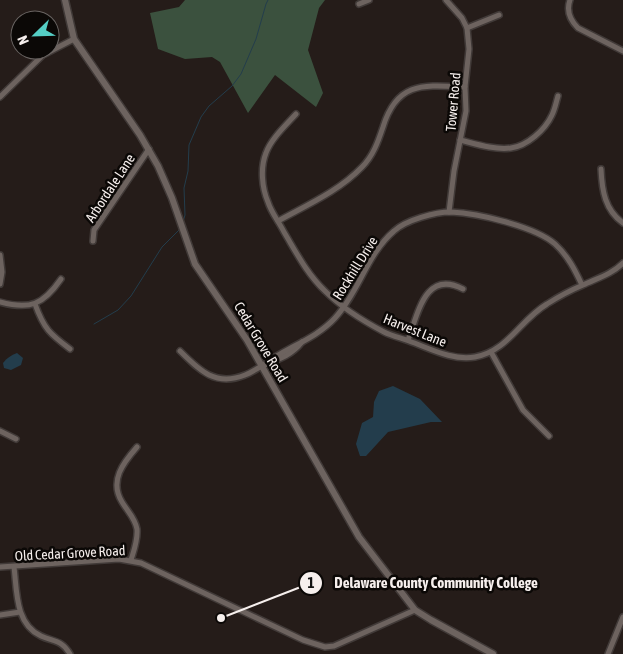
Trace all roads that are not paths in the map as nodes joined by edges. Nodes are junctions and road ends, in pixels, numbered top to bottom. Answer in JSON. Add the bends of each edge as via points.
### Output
{"nodes":[{"id":1,"x":65,"y":0,"type":"edge"},
{"id":2,"x":369,"y":0,"type":"edge"},
{"id":3,"x":446,"y":0,"type":"edge"},
{"id":4,"x":570,"y":0,"type":"edge"},
{"id":5,"x":359,"y":4,"type":"dead end"},
{"id":6,"x":500,"y":15,"type":"dead end"},
{"id":7,"x":467,"y":28,"type":"junction"},
{"id":8,"x":74,"y":39,"type":"junction"},
{"id":9,"x":623,"y":51,"type":"edge"},
{"id":10,"x":465,"y":87,"type":"junction"},
{"id":11,"x":558,"y":96,"type":"dead end"},
{"id":12,"x":0,"y":97,"type":"edge"},
{"id":13,"x":296,"y":114,"type":"dead end"},
{"id":14,"x":460,"y":140,"type":"junction"},
{"id":15,"x":149,"y":149,"type":"junction"},
{"id":16,"x":601,"y":169,"type":"dead end"},
{"id":17,"x":449,"y":212,"type":"junction"},
{"id":18,"x":278,"y":221,"type":"junction"},
{"id":19,"x":623,"y":224,"type":"edge"},
{"id":20,"x":93,"y":241,"type":"dead end"},
{"id":21,"x":0,"y":255,"type":"edge"},
{"id":22,"x":623,"y":263,"type":"edge"},
{"id":23,"x":61,"y":279,"type":"dead end"},
{"id":24,"x":0,"y":284,"type":"edge"},
{"id":25,"x":582,"y":285,"type":"junction"},
{"id":26,"x":463,"y":289,"type":"dead end"},
{"id":27,"x":0,"y":302,"type":"edge"},
{"id":28,"x":35,"y":304,"type":"junction"},
{"id":29,"x":344,"y":306,"type":"junction"},
{"id":30,"x":408,"y":340,"type":"junction"},
{"id":31,"x":70,"y":349,"type":"dead end"},
{"id":32,"x":180,"y":351,"type":"dead end"},
{"id":33,"x":492,"y":352,"type":"junction"},
{"id":34,"x":262,"y":366,"type":"junction"},
{"id":35,"x":0,"y":431,"type":"edge"},
{"id":36,"x":549,"y":436,"type":"dead end"},
{"id":37,"x":16,"y":439,"type":"dead end"},
{"id":38,"x":137,"y":447,"type":"dead end"},
{"id":39,"x":131,"y":560,"type":"junction"},
{"id":40,"x":0,"y":567,"type":"edge"},
{"id":41,"x":14,"y":567,"type":"junction"},
{"id":42,"x":415,"y":610,"type":"junction"},
{"id":43,"x":20,"y":612,"type":"junction"},
{"id":44,"x":0,"y":615,"type":"edge"},
{"id":45,"x":623,"y":617,"type":"edge"},
{"id":46,"x":70,"y":654,"type":"edge"},
{"id":47,"x":493,"y":654,"type":"edge"},
{"id":48,"x":608,"y":654,"type":"edge"}],
"edges":[{"from":1,"to":8,"type":"street","name":"Cedar Grove Road"},
{"from":2,"to":5,"type":"street"},
{"from":3,"to":7,"type":"street"},
{"from":4,"to":9,"type":"street","via":[[569,16],[578,28]]},
{"from":6,"to":7,"type":"street"},
{"from":7,"to":10,"type":"street","name":"Tower Road","via":[[469,48]]},
{"from":8,"to":12,"type":"street","via":[[43,56]]},
{"from":8,"to":15,"type":"street","name":"Cedar Grove Road"},
{"from":10,"to":14,"type":"street","name":"Tower Road","via":[[466,111]]},
{"from":10,"to":18,"type":"street","via":[[427,85],[403,93],[393,103],[378,142],[363,166],[336,188]]},
{"from":11,"to":14,"type":"street","via":[[552,116],[534,138],[524,144],[495,148]]},
{"from":13,"to":18,"type":"street","name":"Harvest Lane","via":[[274,140],[266,154],[263,170],[268,203]]},
{"from":14,"to":17,"type":"street","name":"Tower Road"},
{"from":15,"to":20,"type":"street","name":"Arbordale Lane","via":[[94,230]]},
{"from":15,"to":34,"type":"street","name":"Cedar Grove Road","via":[[172,198],[195,264],[235,320]]},
{"from":16,"to":19,"type":"street","via":[[602,192],[610,211]]},
{"from":17,"to":25,"type":"street","name":"Rockhill Drive","via":[[488,217],[542,236],[569,259]]},
{"from":17,"to":29,"type":"street","name":"Rockhill Drive","via":[[410,221],[396,229],[374,256]]},
{"from":18,"to":29,"type":"street","name":"Harvest Lane","via":[[315,281]]},
{"from":21,"to":24,"type":"street"},
{"from":22,"to":25,"type":"street","name":"Harvest Lane"},
{"from":23,"to":28,"type":"street","via":[[48,295]]},
{"from":25,"to":33,"type":"street","name":"Harvest Lane","via":[[533,314]]},
{"from":26,"to":30,"type":"street","via":[[445,283],[434,286],[427,293]]},
{"from":27,"to":28,"type":"street","via":[[19,306]]},
{"from":28,"to":31,"type":"street","via":[[43,325]]},
{"from":29,"to":30,"type":"street","name":"Harvest Lane","via":[[385,332]]},
{"from":29,"to":34,"type":"street","name":"Rockhill Drive","via":[[334,319],[303,341],[296,350]]},
{"from":30,"to":33,"type":"street","name":"Harvest Lane","via":[[459,357],[474,358]]},
{"from":32,"to":34,"type":"street","name":"Rockhill Drive","via":[[201,371],[220,378],[244,376]]},
{"from":33,"to":36,"type":"street","via":[[523,410]]},
{"from":34,"to":42,"type":"street","name":"Cedar Grove Road","via":[[359,537]]},
{"from":35,"to":37,"type":"street"},
{"from":38,"to":39,"type":"street","via":[[123,463],[117,478],[119,496],[134,518],[137,529]]},
{"from":39,"to":41,"type":"street","name":"Old Cedar Grove Road"},
{"from":39,"to":42,"type":"street","name":"Old Cedar Grove Road","via":[[303,640],[325,647]]},
{"from":40,"to":41,"type":"street","name":"Old Cedar Grove Road"},
{"from":41,"to":43,"type":"street"},
{"from":42,"to":47,"type":"street","name":"Cedar Grove Road"},
{"from":43,"to":44,"type":"street"},
{"from":43,"to":46,"type":"street","via":[[32,630],[62,644]]},
{"from":45,"to":48,"type":"street"}]}
